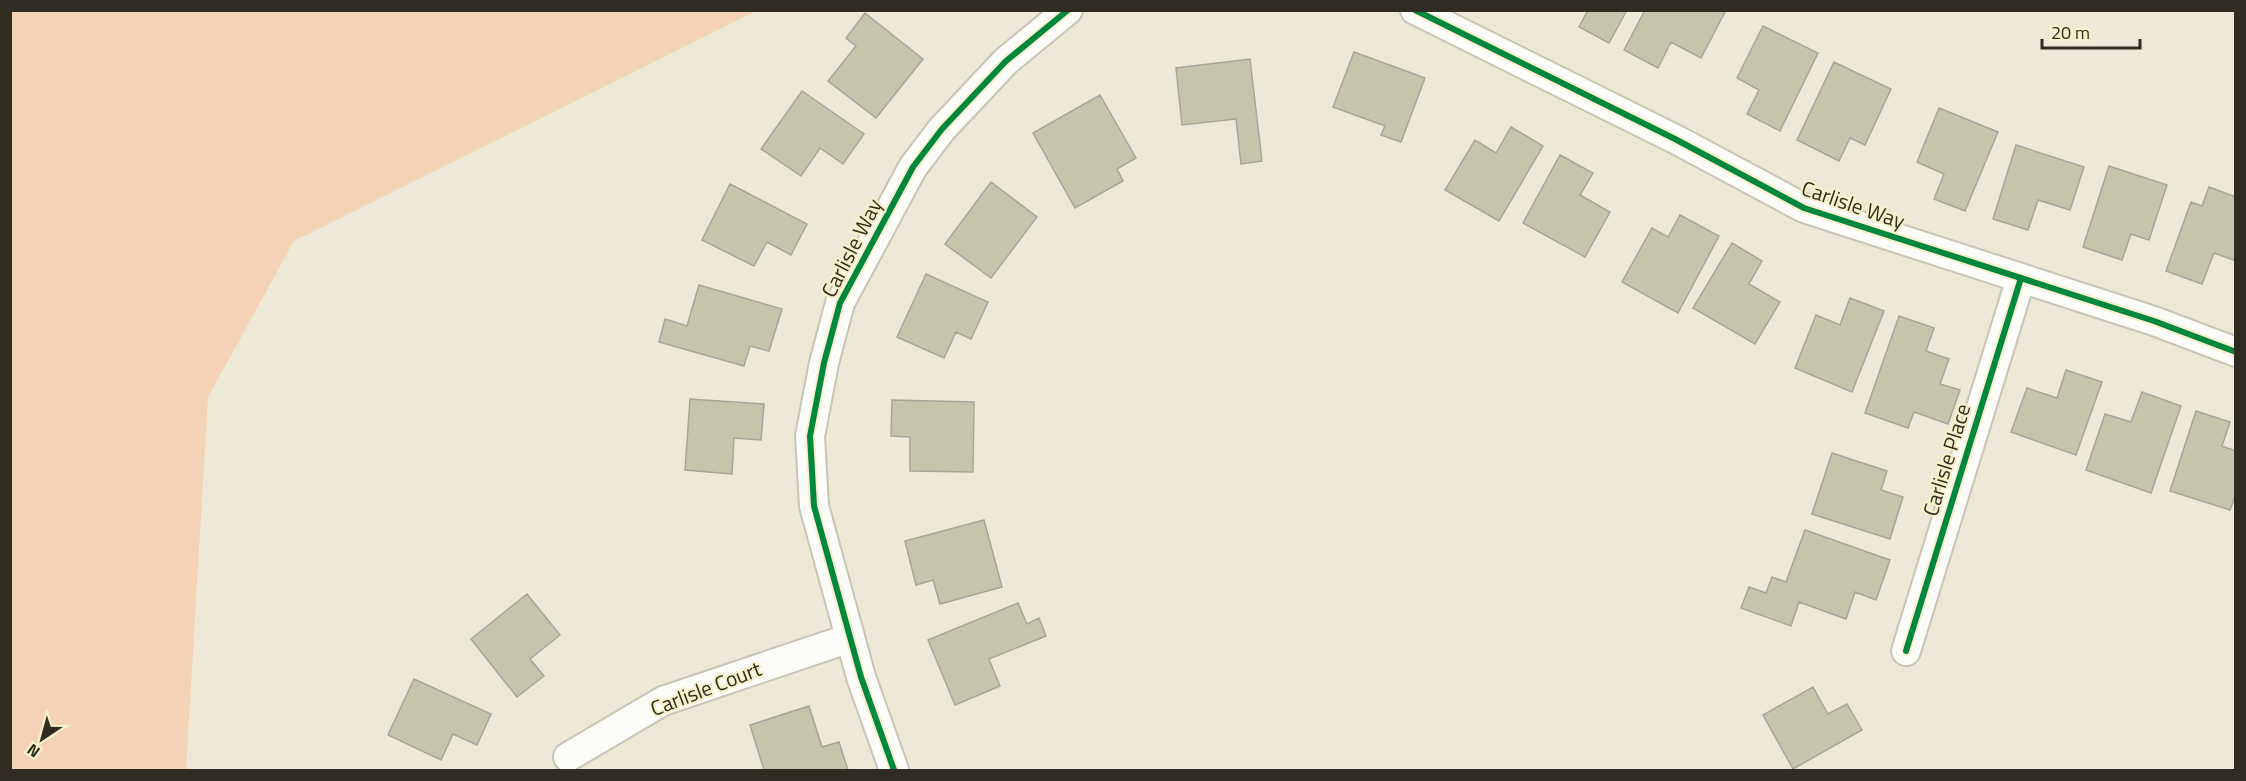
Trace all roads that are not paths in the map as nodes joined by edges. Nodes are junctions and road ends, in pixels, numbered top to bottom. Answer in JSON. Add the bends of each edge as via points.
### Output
{"nodes":[{"id":1,"x":1068,"y":10,"type":"edge"},
{"id":2,"x":1415,"y":10,"type":"edge"},
{"id":3,"x":2021,"y":278,"type":"junction"},
{"id":4,"x":2235,"y":352,"type":"edge"},
{"id":5,"x":850,"y":638,"type":"junction"},
{"id":6,"x":1906,"y":651,"type":"dead end"},
{"id":7,"x":568,"y":757,"type":"dead end"},
{"id":8,"x":894,"y":771,"type":"edge"}],
"edges":[{"from":1,"to":5,"type":"street","name":"Carlisle Way","via":[[1006,61],[942,129],[913,167],[840,303],[810,436],[814,506]]},
{"from":2,"to":3,"type":"street","name":"Carlisle Way","via":[[1676,139],[1804,208]]},
{"from":3,"to":4,"type":"street","name":"Carlisle Way"},
{"from":3,"to":6,"type":"street","name":"Carlisle Place"},
{"from":5,"to":7,"type":"street","name":"Carlisle Court","via":[[663,701]]},
{"from":5,"to":8,"type":"street","name":"Carlisle Way"}]}
